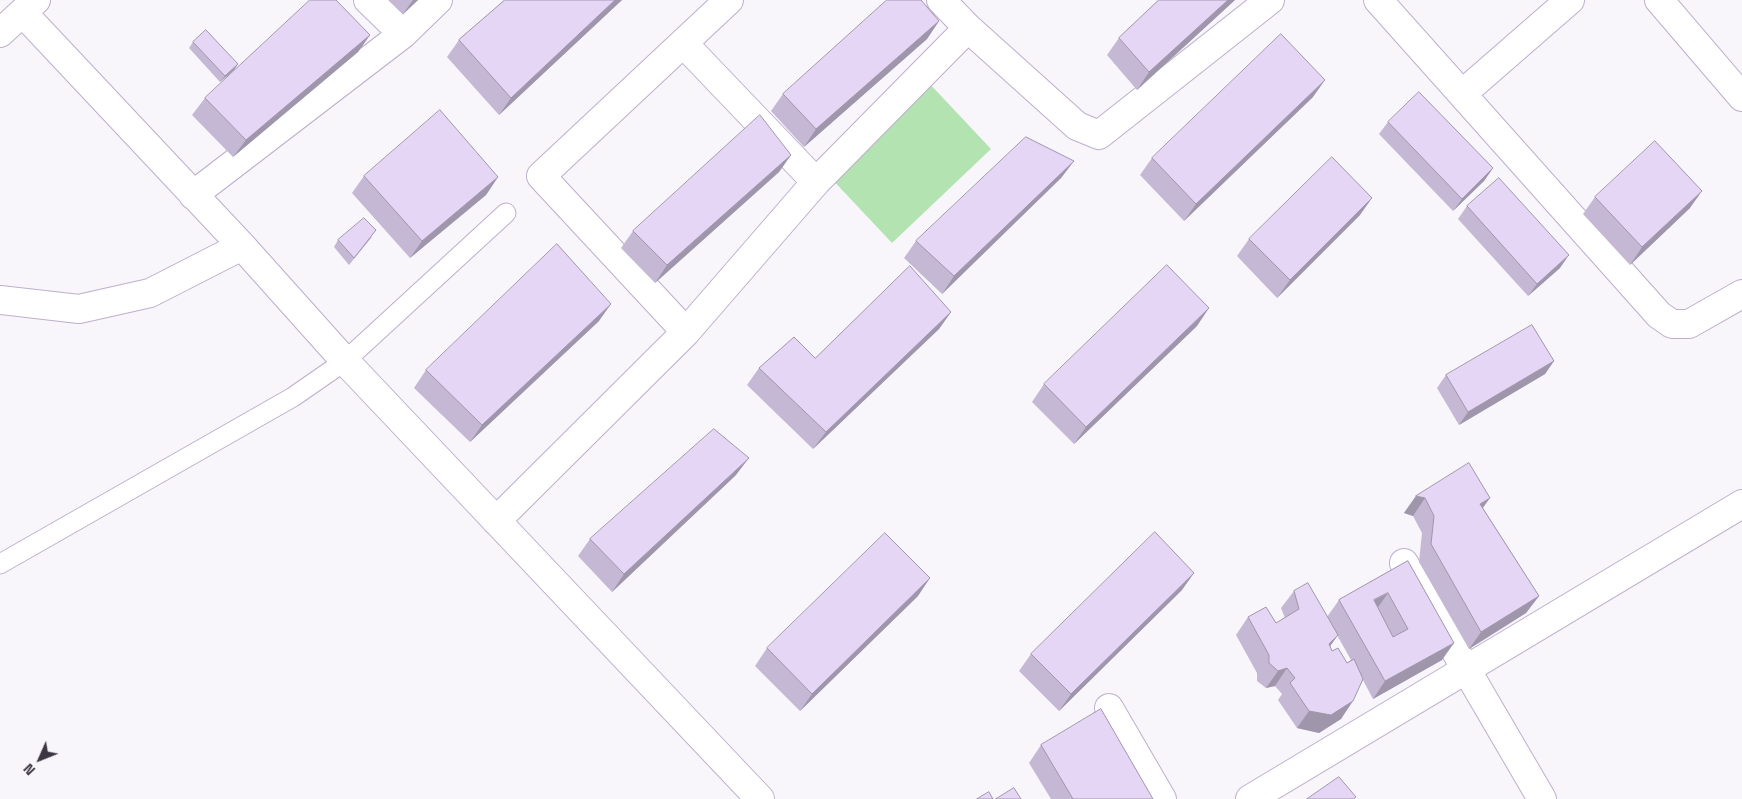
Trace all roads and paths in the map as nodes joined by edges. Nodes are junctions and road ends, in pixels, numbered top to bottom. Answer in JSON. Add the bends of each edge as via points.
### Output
{"nodes":[{"id":1,"x":368,"y":0,"type":"edge"},
{"id":2,"x":438,"y":0,"type":"edge"},
{"id":3,"x":729,"y":0,"type":"edge"},
{"id":4,"x":941,"y":0,"type":"edge"},
{"id":5,"x":1270,"y":0,"type":"edge"},
{"id":6,"x":1378,"y":0,"type":"edge"},
{"id":7,"x":1570,"y":0,"type":"edge"},
{"id":8,"x":1659,"y":0,"type":"edge"},
{"id":9,"x":30,"y":6,"type":"edge"},
{"id":10,"x":968,"y":28,"type":"junction"},
{"id":11,"x":0,"y":33,"type":"edge"},
{"id":12,"x":403,"y":34,"type":"junction"},
{"id":13,"x":683,"y":43,"type":"junction"},
{"id":14,"x":1462,"y":94,"type":"junction"},
{"id":15,"x":1742,"y":97,"type":"edge"},
{"id":16,"x":816,"y":182,"type":"junction"},
{"id":17,"x":193,"y":195,"type":"junction"},
{"id":18,"x":506,"y":213,"type":"dead end"},
{"id":19,"x":242,"y":246,"type":"junction"},
{"id":20,"x":1742,"y":294,"type":"edge"},
{"id":21,"x":0,"y":300,"type":"edge"},
{"id":22,"x":686,"y":332,"type":"junction"},
{"id":23,"x":345,"y":361,"type":"junction"},
{"id":24,"x":1739,"y":511,"type":"edge"},
{"id":25,"x":496,"y":521,"type":"junction"},
{"id":26,"x":1404,"y":562,"type":"edge"},
{"id":27,"x":0,"y":564,"type":"edge"},
{"id":28,"x":1466,"y":670,"type":"junction"},
{"id":29,"x":1109,"y":708,"type":"dead end"},
{"id":30,"x":760,"y":799,"type":"edge"},
{"id":31,"x":1162,"y":799,"type":"edge"},
{"id":32,"x":1250,"y":799,"type":"edge"},
{"id":33,"x":1542,"y":799,"type":"edge"}],
"edges":[{"from":1,"to":12,"type":"street"},
{"from":2,"to":12,"type":"street"},
{"from":3,"to":13,"type":"street"},
{"from":4,"to":10,"type":"street"},
{"from":5,"to":10,"type":"street","via":[[1099,135],[1077,126]]},
{"from":6,"to":14,"type":"street"},
{"from":7,"to":14,"type":"street"},
{"from":8,"to":15,"type":"street"},
{"from":9,"to":11,"type":"street"},
{"from":9,"to":17,"type":"street"},
{"from":10,"to":16,"type":"street"},
{"from":12,"to":17,"type":"street"},
{"from":13,"to":16,"type":"street"},
{"from":13,"to":22,"type":"street","via":[[541,176]]},
{"from":14,"to":20,"type":"street","via":[[1659,315],[1672,324],[1689,324]]},
{"from":16,"to":22,"type":"street"},
{"from":17,"to":19,"type":"street"},
{"from":18,"to":23,"type":"lane"},
{"from":19,"to":21,"type":"street","via":[[150,293],[79,309]]},
{"from":19,"to":23,"type":"street"},
{"from":22,"to":25,"type":"street"},
{"from":23,"to":25,"type":"street"},
{"from":23,"to":27,"type":"lane","via":[[293,397]]},
{"from":24,"to":28,"type":"street"},
{"from":25,"to":30,"type":"street"},
{"from":26,"to":28,"type":"street"},
{"from":28,"to":32,"type":"street"},
{"from":28,"to":33,"type":"street"},
{"from":29,"to":31,"type":"street"}]}
